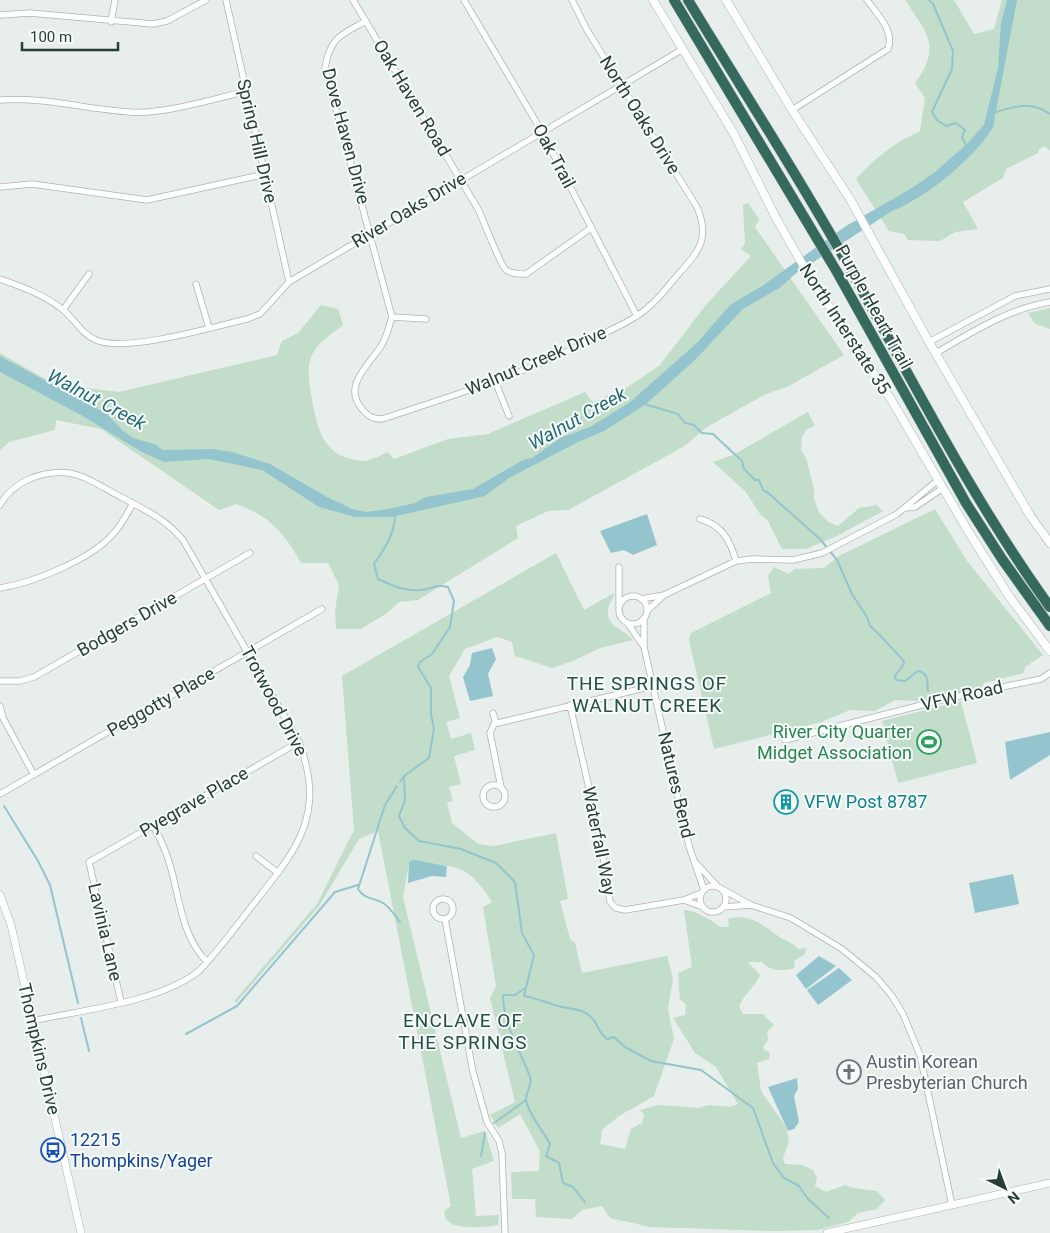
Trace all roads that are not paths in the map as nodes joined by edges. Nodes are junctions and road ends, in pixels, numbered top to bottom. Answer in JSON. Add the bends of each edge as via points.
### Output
{"nodes":[{"id":1,"x":115,"y":0,"type":"edge"},
{"id":2,"x":206,"y":0,"type":"edge"},
{"id":3,"x":226,"y":0,"type":"edge"},
{"id":4,"x":353,"y":0,"type":"edge"},
{"id":5,"x":464,"y":0,"type":"edge"},
{"id":6,"x":572,"y":0,"type":"edge"},
{"id":7,"x":653,"y":0,"type":"edge"},
{"id":8,"x":674,"y":0,"type":"edge"},
{"id":9,"x":688,"y":0,"type":"edge"},
{"id":10,"x":726,"y":0,"type":"edge"},
{"id":11,"x":867,"y":0,"type":"edge"},
{"id":12,"x":0,"y":16,"type":"edge"},
{"id":13,"x":366,"y":21,"type":"junction"},
{"id":14,"x":111,"y":22,"type":"junction"},
{"id":15,"x":683,"y":48,"type":"junction"},
{"id":16,"x":621,"y":85,"type":"junction"},
{"id":17,"x":245,"y":92,"type":"junction"},
{"id":18,"x":0,"y":100,"type":"edge"},
{"id":19,"x":792,"y":110,"type":"junction"},
{"id":20,"x":542,"y":132,"type":"junction"},
{"id":21,"x":266,"y":174,"type":"junction"},
{"id":22,"x":460,"y":179,"type":"junction"},
{"id":23,"x":0,"y":187,"type":"edge"},
{"id":24,"x":591,"y":228,"type":"junction"},
{"id":25,"x":371,"y":232,"type":"junction"},
{"id":26,"x":704,"y":232,"type":"joint"},
{"id":27,"x":89,"y":274,"type":"dead end"},
{"id":28,"x":0,"y":279,"type":"edge"},
{"id":29,"x":289,"y":282,"type":"junction"},
{"id":30,"x":196,"y":284,"type":"dead end"},
{"id":31,"x":1050,"y":289,"type":"edge"},
{"id":32,"x":1050,"y":302,"type":"edge"},
{"id":33,"x":63,"y":310,"type":"junction"},
{"id":34,"x":637,"y":316,"type":"junction"},
{"id":35,"x":392,"y":317,"type":"junction"},
{"id":36,"x":426,"y":318,"type":"dead end"},
{"id":37,"x":209,"y":328,"type":"junction"},
{"id":38,"x":929,"y":342,"type":"junction"},
{"id":39,"x":936,"y":353,"type":"junction"},
{"id":40,"x":495,"y":381,"type":"junction"},
{"id":41,"x":509,"y":416,"type":"dead end"},
{"id":42,"x":938,"y":480,"type":"junction"},
{"id":43,"x":943,"y":488,"type":"junction"},
{"id":44,"x":133,"y":503,"type":"junction"},
{"id":45,"x":0,"y":505,"type":"edge"},
{"id":46,"x":906,"y":508,"type":"junction"},
{"id":47,"x":700,"y":519,"type":"dead end"},
{"id":48,"x":1050,"y":543,"type":"edge"},
{"id":49,"x":250,"y":553,"type":"dead end"},
{"id":50,"x":736,"y":561,"type":"junction"},
{"id":51,"x":619,"y":567,"type":"dead end"},
{"id":52,"x":206,"y":579,"type":"junction"},
{"id":53,"x":0,"y":588,"type":"edge"},
{"id":54,"x":621,"y":588,"type":"junction"},
{"id":55,"x":664,"y":595,"type":"junction"},
{"id":56,"x":632,"y":596,"type":"junction"},
{"id":57,"x":641,"y":599,"type":"junction"},
{"id":58,"x":619,"y":606,"type":"junction"},
{"id":59,"x":1050,"y":607,"type":"edge"},
{"id":60,"x":322,"y":609,"type":"dead end"},
{"id":61,"x":647,"y":611,"type":"junction"},
{"id":62,"x":644,"y":618,"type":"junction"},
{"id":63,"x":628,"y":624,"type":"junction"},
{"id":64,"x":1050,"y":626,"type":"edge"},
{"id":65,"x":644,"y":647,"type":"junction"},
{"id":66,"x":1050,"y":651,"type":"edge"},
{"id":67,"x":248,"y":652,"type":"junction"},
{"id":68,"x":1050,"y":673,"type":"edge"},
{"id":69,"x":0,"y":681,"type":"edge"},
{"id":70,"x":653,"y":686,"type":"junction"},
{"id":71,"x":570,"y":705,"type":"junction"},
{"id":72,"x":0,"y":706,"type":"edge"},
{"id":73,"x":493,"y":713,"type":"dead end"},
{"id":74,"x":496,"y":723,"type":"junction"},
{"id":75,"x":785,"y":740,"type":"dead end"},
{"id":76,"x":299,"y":742,"type":"junction"},
{"id":77,"x":34,"y":775,"type":"junction"},
{"id":78,"x":501,"y":787,"type":"dead end"},
{"id":79,"x":0,"y":794,"type":"edge"},
{"id":80,"x":153,"y":825,"type":"junction"},
{"id":81,"x":256,"y":856,"type":"dead end"},
{"id":82,"x":89,"y":862,"type":"joint"},
{"id":83,"x":697,"y":864,"type":"junction"},
{"id":84,"x":278,"y":873,"type":"junction"},
{"id":85,"x":719,"y":888,"type":"junction"},
{"id":86,"x":702,"y":892,"type":"junction"},
{"id":87,"x":0,"y":895,"type":"edge"},
{"id":88,"x":684,"y":900,"type":"junction"},
{"id":89,"x":751,"y":905,"type":"junction"},
{"id":90,"x":703,"y":907,"type":"junction"},
{"id":91,"x":723,"y":907,"type":"junction"},
{"id":92,"x":445,"y":919,"type":"dead end"},
{"id":93,"x":207,"y":962,"type":"junction"},
{"id":94,"x":121,"y":1002,"type":"junction"},
{"id":95,"x":32,"y":1021,"type":"junction"},
{"id":96,"x":1050,"y":1183,"type":"edge"},
{"id":97,"x":952,"y":1205,"type":"junction"},
{"id":98,"x":81,"y":1233,"type":"edge"},
{"id":99,"x":505,"y":1233,"type":"edge"},
{"id":100,"x":827,"y":1233,"type":"edge"}],
"edges":[{"from":1,"to":14,"type":"street"},
{"from":2,"to":14,"type":"street","via":[[167,21],[152,24]]},
{"from":3,"to":17,"type":"street","name":"Spring Hill Drive"},
{"from":4,"to":13,"type":"street","name":"Oak Haven Road"},
{"from":5,"to":20,"type":"street","name":"Oak Trail"},
{"from":6,"to":16,"type":"street","name":"North Oaks Drive"},
{"from":7,"to":15,"type":"main road","name":"North Interstate 35"},
{"from":8,"to":64,"type":"highway","name":"Purple Heart Trail","via":[[837,272],[966,503]]},
{"from":9,"to":59,"type":"highway","name":"Purple Heart Trail","via":[[848,265],[966,479],[1020,567]]},
{"from":10,"to":19,"type":"main road"},
{"from":11,"to":19,"type":"street","via":[[888,30],[890,44],[883,55]]},
{"from":12,"to":14,"type":"street","via":[[30,13]]},
{"from":13,"to":22,"type":"street","name":"Oak Haven Road"},
{"from":13,"to":25,"type":"street","name":"Dove Haven Drive","via":[[338,37],[328,49],[325,68]]},
{"from":15,"to":16,"type":"street","name":"River Oaks Drive"},
{"from":15,"to":42,"type":"main road","name":"North Interstate 35","via":[[734,134],[812,281],[892,401]]},
{"from":16,"to":20,"type":"street","name":"River Oaks Drive"},
{"from":16,"to":26,"type":"street","name":"North Oaks Drive","via":[[697,207]]},
{"from":17,"to":18,"type":"street","via":[[153,111],[130,112],[34,100]]},
{"from":17,"to":21,"type":"street","name":"Spring Hill Drive"},
{"from":19,"to":38,"type":"main road","via":[[850,198]]},
{"from":20,"to":22,"type":"street","name":"River Oaks Drive"},
{"from":20,"to":24,"type":"street","name":"Oak Trail"},
{"from":21,"to":23,"type":"street","via":[[147,200],[32,184]]},
{"from":21,"to":29,"type":"street","name":"Spring Hill Drive"},
{"from":22,"to":24,"type":"street","name":"Oak Haven Road","via":[[492,236],[501,266],[513,273],[526,274]]},
{"from":22,"to":25,"type":"street","name":"River Oaks Drive"},
{"from":24,"to":34,"type":"street","name":"Oak Trail"},
{"from":25,"to":29,"type":"street","name":"River Oaks Drive"},
{"from":25,"to":35,"type":"street","name":"Dove Haven Drive"},
{"from":26,"to":34,"type":"street","name":"Walnut Creek Drive","via":[[701,246],[693,259]]},
{"from":27,"to":33,"type":"street"},
{"from":28,"to":33,"type":"street","name":"River Oaks Drive","via":[[31,290]]},
{"from":29,"to":37,"type":"street","name":"River Oaks Drive","via":[[260,314]]},
{"from":30,"to":37,"type":"street"},
{"from":31,"to":38,"type":"street","via":[[1015,296]]},
{"from":32,"to":39,"type":"street","via":[[989,323]]},
{"from":33,"to":37,"type":"street","name":"River Oaks Drive","via":[[94,340],[116,345]]},
{"from":34,"to":40,"type":"street","name":"Walnut Creek Drive","via":[[569,351]]},
{"from":35,"to":36,"type":"street"},
{"from":35,"to":40,"type":"street","name":"Walnut Creek Drive","via":[[382,344],[356,381],[354,394],[370,417],[382,419]]},
{"from":38,"to":39,"type":"main road"},
{"from":39,"to":48,"type":"main road","via":[[1031,517]]},
{"from":40,"to":41,"type":"street"},
{"from":42,"to":43,"type":"main road","name":"North Interstate 35"},
{"from":42,"to":46,"type":"street","via":[[911,500]]},
{"from":43,"to":46,"type":"street","via":[[915,507]]},
{"from":43,"to":66,"type":"main road","name":"North Interstate 35","via":[[1009,596]]},
{"from":44,"to":45,"type":"street","name":"Trotwood Drive","via":[[83,478],[70,473],[56,473],[28,479],[12,489]]},
{"from":44,"to":52,"type":"street","name":"Trotwood Drive","via":[[174,528]]},
{"from":44,"to":53,"type":"street","via":[[121,524],[102,544],[52,573]]},
{"from":46,"to":50,"type":"street","via":[[866,532],[811,556],[793,560]]},
{"from":47,"to":50,"type":"street","via":[[713,522],[720,528]]},
{"from":49,"to":52,"type":"street","name":"Bodgers Drive"},
{"from":50,"to":55,"type":"street"},
{"from":51,"to":54,"type":"street","via":[[617,577]]},
{"from":52,"to":67,"type":"street","name":"Trotwood Drive"},
{"from":52,"to":69,"type":"street","name":"Bodgers Drive","via":[[34,677]]},
{"from":54,"to":56,"type":"street"},
{"from":54,"to":58,"type":"street"},
{"from":55,"to":57,"type":"street"},
{"from":55,"to":61,"type":"street"},
{"from":56,"to":57,"type":"street"},
{"from":56,"to":58,"type":"street"},
{"from":57,"to":61,"type":"street"},
{"from":58,"to":63,"type":"street","via":[[620,617]]},
{"from":60,"to":67,"type":"street","name":"Peggotty Place"},
{"from":61,"to":62,"type":"street"},
{"from":62,"to":63,"type":"street","via":[[636,624]]},
{"from":62,"to":65,"type":"street","name":"Natures Bend"},
{"from":63,"to":65,"type":"street","name":"Natures Bend"},
{"from":65,"to":70,"type":"street","name":"Natures Bend"},
{"from":67,"to":76,"type":"street","name":"Trotwood Drive"},
{"from":67,"to":77,"type":"street","name":"Peggotty Place"},
{"from":68,"to":75,"type":"street","name":"VFW Road","via":[[1041,678],[945,698]]},
{"from":70,"to":71,"type":"street"},
{"from":70,"to":83,"type":"street","name":"Natures Bend","via":[[689,846]]},
{"from":71,"to":74,"type":"street"},
{"from":71,"to":88,"type":"street","name":"Waterfall Way","via":[[600,836],[610,902],[622,910]]},
{"from":72,"to":77,"type":"street","via":[[2,718]]},
{"from":73,"to":74,"type":"street"},
{"from":74,"to":78,"type":"street","via":[[491,726],[490,733]]},
{"from":76,"to":80,"type":"street","name":"Pyegrave Place"},
{"from":76,"to":84,"type":"street","name":"Trotwood Drive","via":[[309,776],[309,809],[299,842]]},
{"from":77,"to":79,"type":"street","name":"Peggotty Place"},
{"from":80,"to":82,"type":"street","name":"Pyegrave Place"},
{"from":80,"to":93,"type":"street","via":[[170,864],[187,933]]},
{"from":81,"to":84,"type":"street"},
{"from":82,"to":94,"type":"street","name":"Lavinia Lane"},
{"from":83,"to":85,"type":"street","name":"Natures Bend"},
{"from":83,"to":86,"type":"street","name":"Natures Bend"},
{"from":84,"to":93,"type":"street","name":"Trotwood Drive"},
{"from":85,"to":86,"type":"street","via":[[710,886]]},
{"from":85,"to":89,"type":"street","name":"Natures Bend"},
{"from":85,"to":91,"type":"street","via":[[726,898]]},
{"from":86,"to":88,"type":"street","name":"Waterfall Way"},
{"from":86,"to":90,"type":"street","via":[[700,902]]},
{"from":87,"to":95,"type":"street","name":"Thompkins Drive"},
{"from":88,"to":90,"type":"street","name":"Waterfall Way"},
{"from":89,"to":91,"type":"street","name":"Natures Bend"},
{"from":89,"to":97,"type":"street","name":"Natures Bend","via":[[791,918],[842,949],[876,977],[892,996],[920,1055]]},
{"from":90,"to":91,"type":"street","via":[[712,912]]},
{"from":92,"to":99,"type":"street","via":[[472,1072],[502,1153]]},
{"from":93,"to":94,"type":"street","name":"Trotwood Drive","via":[[188,980],[176,986]]},
{"from":94,"to":95,"type":"street","name":"Trotwood Drive"},
{"from":95,"to":98,"type":"street","name":"Thompkins Drive"},
{"from":96,"to":97,"type":"street"},
{"from":97,"to":100,"type":"street"}]}
